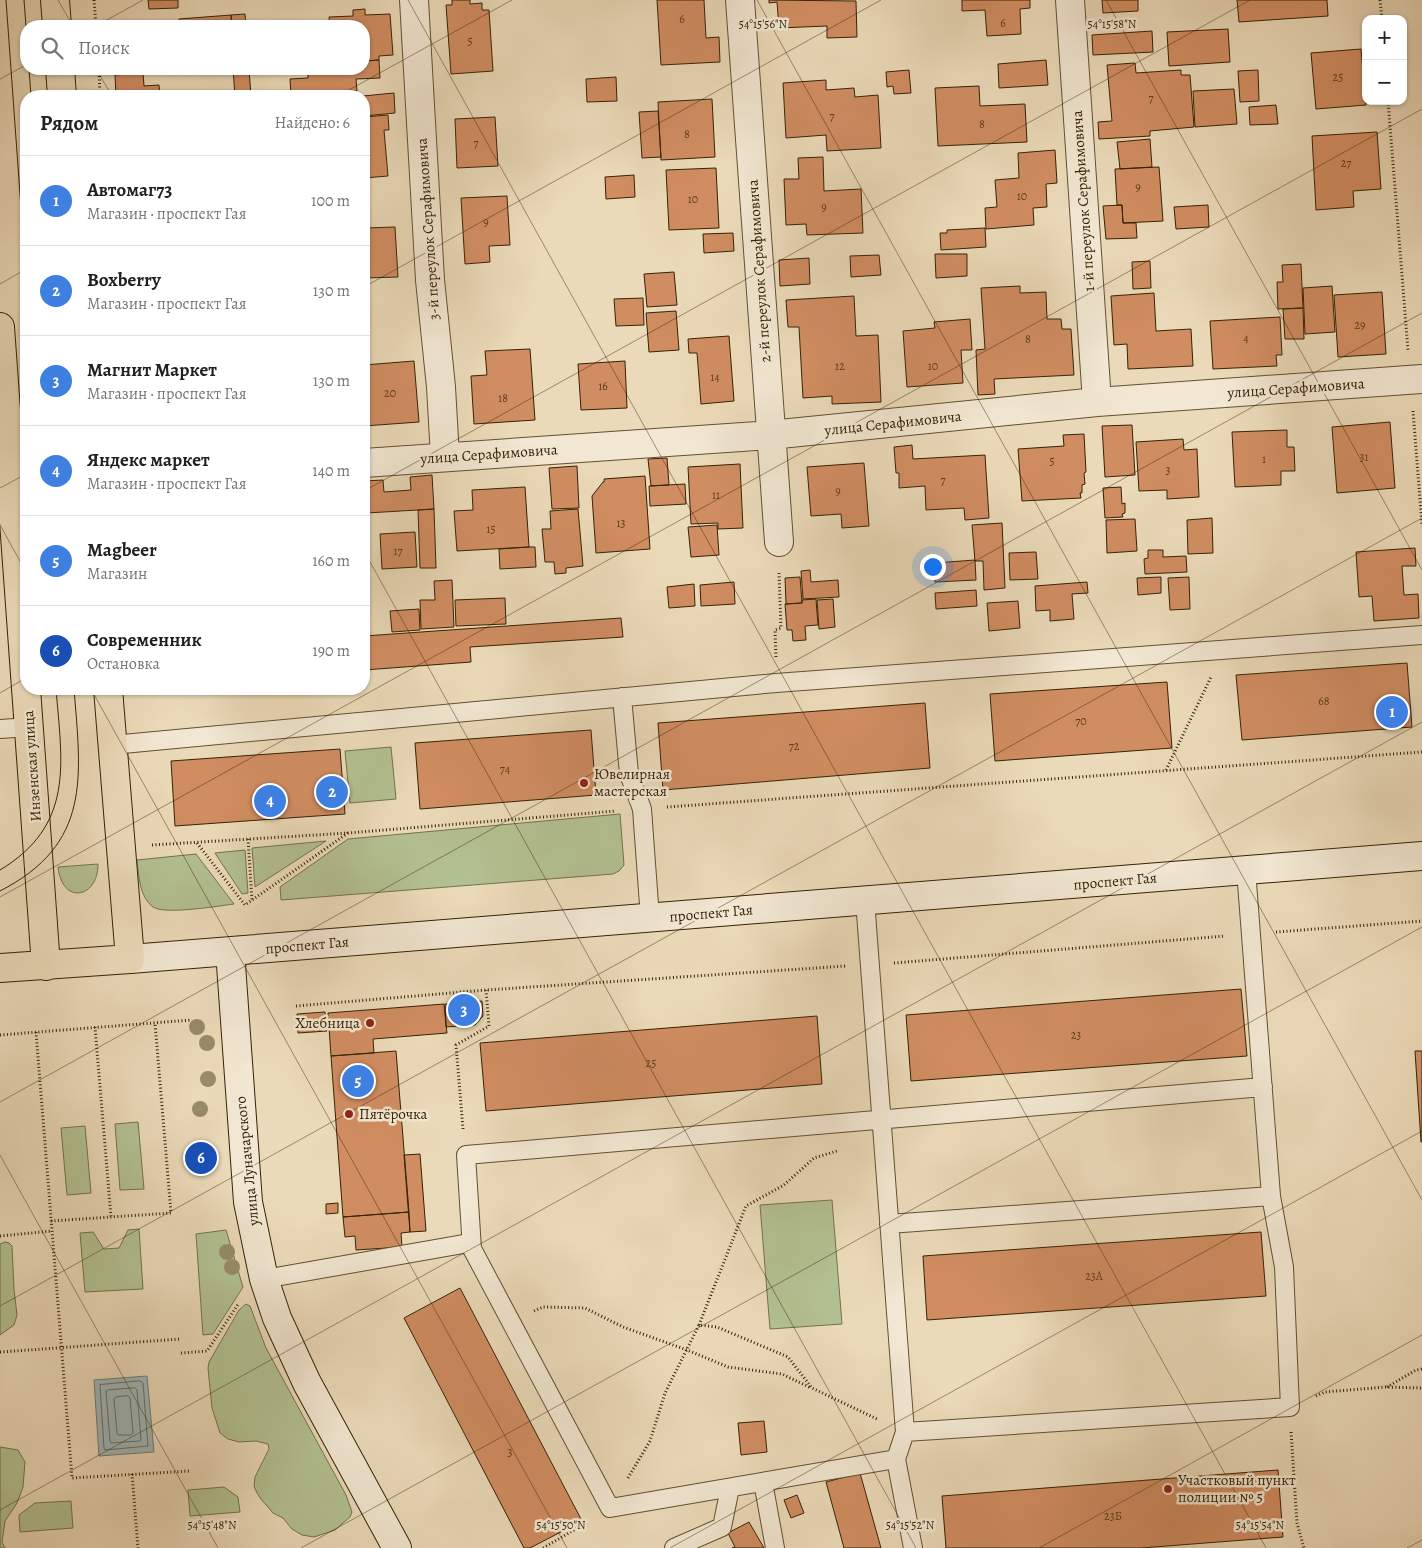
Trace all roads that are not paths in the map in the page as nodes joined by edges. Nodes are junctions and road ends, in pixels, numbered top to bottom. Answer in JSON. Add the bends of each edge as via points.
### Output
{"nodes":[{"id":1,"x":55,"y":0,"type":"edge"},
{"id":2,"x":414,"y":0,"type":"edge"},
{"id":3,"x":740,"y":0,"type":"edge"},
{"id":4,"x":1070,"y":0,"type":"edge"},
{"id":5,"x":57,"y":20,"type":"edge"},
{"id":6,"x":60,"y":75,"type":"edge"},
{"id":7,"x":62,"y":90,"type":"edge"},
{"id":8,"x":0,"y":327,"type":"edge"},
{"id":9,"x":1416,"y":379,"type":"edge"},
{"id":10,"x":1097,"y":402,"type":"junction"},
{"id":11,"x":770,"y":435,"type":"junction"},
{"id":12,"x":445,"y":457,"type":"junction"},
{"id":13,"x":370,"y":462,"type":"edge"},
{"id":14,"x":6,"y":489,"type":"edge"},
{"id":15,"x":778,"y":542,"type":"road end"},
{"id":16,"x":20,"y":634,"type":"edge"},
{"id":17,"x":1422,"y":635,"type":"edge"},
{"id":18,"x":26,"y":695,"type":"edge"},
{"id":19,"x":108,"y":695,"type":"edge"},
{"id":20,"x":622,"y":698,"type":"junction"},
{"id":21,"x":29,"y":727,"type":"junction"},
{"id":22,"x":0,"y":729,"type":"edge"},
{"id":23,"x":112,"y":745,"type":"junction"},
{"id":24,"x":1422,"y":856,"type":"edge"},
{"id":25,"x":1246,"y":870,"type":"junction"},
{"id":26,"x":865,"y":900,"type":"junction"},
{"id":27,"x":650,"y":918,"type":"junction"},
{"id":28,"x":230,"y":951,"type":"junction"},
{"id":29,"x":130,"y":959,"type":"junction"},
{"id":30,"x":46,"y":966,"type":"junction"},
{"id":31,"x":0,"y":968,"type":"edge"},
{"id":32,"x":1263,"y":1087,"type":"junction"},
{"id":33,"x":881,"y":1120,"type":"junction"},
{"id":34,"x":1271,"y":1196,"type":"junction"},
{"id":35,"x":889,"y":1224,"type":"junction"},
{"id":36,"x":472,"y":1249,"type":"junction"},
{"id":37,"x":264,"y":1279,"type":"junction"},
{"id":38,"x":905,"y":1432,"type":"junction"},
{"id":39,"x":896,"y":1459,"type":"junction"},
{"id":40,"x":763,"y":1482,"type":"junction"},
{"id":41,"x":730,"y":1488,"type":"junction"},
{"id":42,"x":398,"y":1548,"type":"edge"},
{"id":43,"x":674,"y":1548,"type":"edge"},
{"id":44,"x":775,"y":1548,"type":"edge"},
{"id":45,"x":913,"y":1548,"type":"edge"}],
"edges":[{"from":1,"to":5,"type":"main road"},
{"from":2,"to":12,"type":"street","name":"3-й переулок Серафимовича","via":[[430,280]]},
{"from":3,"to":11,"type":"street","name":"2-й переулок Серафимовича"},
{"from":4,"to":10,"type":"street","name":"1-й переулок Серафимовича"},
{"from":6,"to":7,"type":"main road"},
{"from":8,"to":14,"type":"main road","name":"Инзенская улица"},
{"from":9,"to":10,"type":"street","name":"улица Серафимовича"},
{"from":10,"to":11,"type":"street","name":"улица Серафимовича"},
{"from":11,"to":12,"type":"street","name":"улица Серафимовича"},
{"from":11,"to":15,"type":"street","name":"2-й переулок Серафимовича"},
{"from":12,"to":13,"type":"street","name":"улица Серафимовича"},
{"from":14,"to":16,"type":"main road","name":"Инзенская улица"},
{"from":17,"to":20,"type":"lane","via":[[776,683]]},
{"from":18,"to":21,"type":"main road","name":"Инзенская улица"},
{"from":19,"to":23,"type":"main road"},
{"from":20,"to":23,"type":"lane"},
{"from":20,"to":27,"type":"lane","via":[[628,774],[642,808]]},
{"from":21,"to":22,"type":"lane"},
{"from":21,"to":30,"type":"main road","name":"Инзенская улица"},
{"from":23,"to":29,"type":"main road"},
{"from":24,"to":25,"type":"street","name":"проспект Гая"},
{"from":25,"to":26,"type":"street","name":"проспект Гая"},
{"from":25,"to":32,"type":"lane"},
{"from":26,"to":27,"type":"street","name":"проспект Гая"},
{"from":26,"to":33,"type":"lane"},
{"from":27,"to":28,"type":"street","name":"проспект Гая"},
{"from":28,"to":29,"type":"street","name":"проспект Гая"},
{"from":28,"to":37,"type":"street","name":"улица Луначарского","via":[[248,1202]]},
{"from":29,"to":30,"type":"main road","name":"проспект Гая"},
{"from":30,"to":31,"type":"main road","name":"проспект Гая"},
{"from":32,"to":33,"type":"lane"},
{"from":32,"to":34,"type":"lane"},
{"from":33,"to":35,"type":"lane"},
{"from":33,"to":36,"type":"lane","via":[[466,1155]]},
{"from":34,"to":35,"type":"lane"},
{"from":34,"to":38,"type":"lane","via":[[1284,1267],[1290,1407]]},
{"from":35,"to":38,"type":"lane"},
{"from":36,"to":37,"type":"lane","via":[[468,1243]]},
{"from":36,"to":41,"type":"lane","via":[[610,1508]]},
{"from":37,"to":42,"type":"street","name":"улица Луначарского","via":[[277,1318],[307,1383]]},
{"from":38,"to":39,"type":"lane"},
{"from":39,"to":40,"type":"lane"},
{"from":39,"to":45,"type":"lane"},
{"from":40,"to":41,"type":"lane"},
{"from":40,"to":44,"type":"lane"},
{"from":41,"to":43,"type":"lane","via":[[722,1528]]}]}
